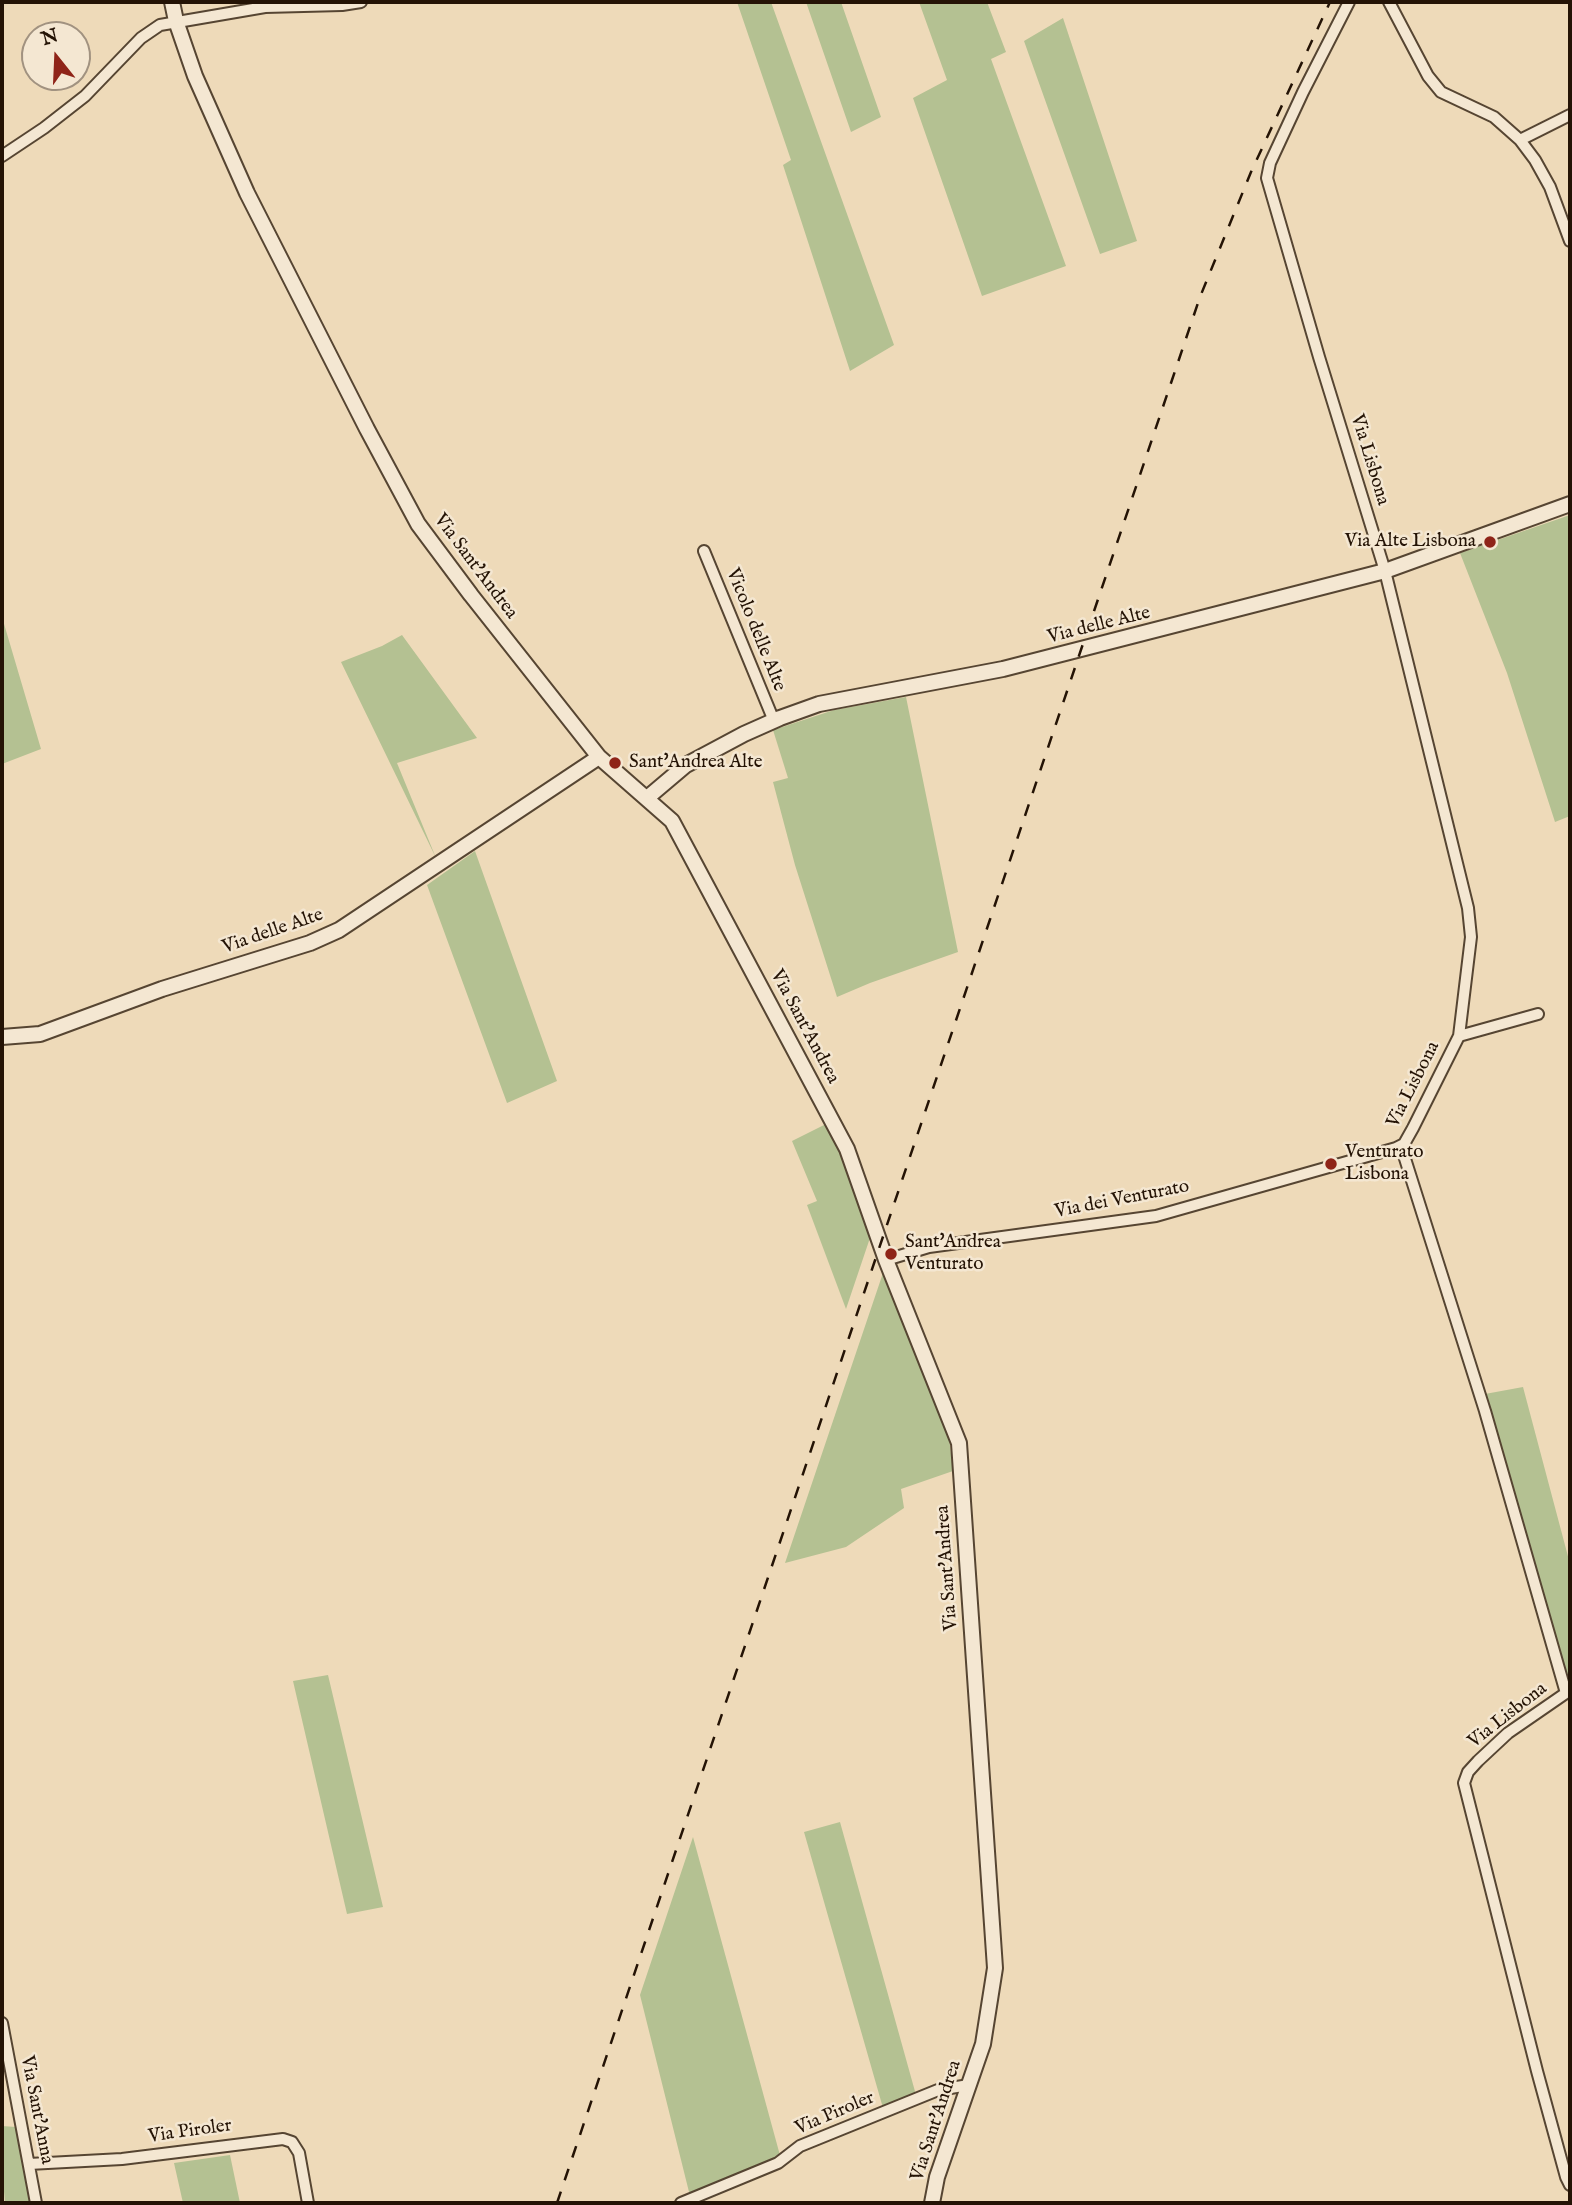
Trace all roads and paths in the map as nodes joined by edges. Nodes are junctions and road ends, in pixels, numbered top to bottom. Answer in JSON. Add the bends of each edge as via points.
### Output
{"nodes":[{"id":1,"x":172,"y":2,"type":"edge"},
{"id":2,"x":360,"y":2,"type":"edge"},
{"id":3,"x":1349,"y":2,"type":"edge"},
{"id":4,"x":1389,"y":2,"type":"edge"},
{"id":5,"x":176,"y":21,"type":"junction"},
{"id":6,"x":1570,"y":115,"type":"edge"},
{"id":7,"x":1520,"y":140,"type":"junction"},
{"id":8,"x":2,"y":156,"type":"edge"},
{"id":9,"x":1570,"y":241,"type":"edge"},
{"id":10,"x":1570,"y":503,"type":"edge"},
{"id":11,"x":705,"y":551,"type":"dead end"},
{"id":12,"x":1385,"y":571,"type":"junction"},
{"id":13,"x":774,"y":721,"type":"junction"},
{"id":14,"x":599,"y":757,"type":"junction"},
{"id":15,"x":647,"y":798,"type":"junction"},
{"id":16,"x":1538,"y":1014,"type":"dead end"},
{"id":17,"x":1459,"y":1036,"type":"junction"},
{"id":18,"x":2,"y":1038,"type":"edge"},
{"id":19,"x":1401,"y":1146,"type":"junction"},
{"id":20,"x":886,"y":1260,"type":"junction"},
{"id":21,"x":2,"y":2023,"type":"edge"},
{"id":22,"x":969,"y":2085,"type":"junction"},
{"id":23,"x":29,"y":2164,"type":"junction"},
{"id":24,"x":1570,"y":2185,"type":"edge"},
{"id":25,"x":36,"y":2203,"type":"edge"},
{"id":26,"x":308,"y":2203,"type":"edge"},
{"id":27,"x":681,"y":2203,"type":"edge"},
{"id":28,"x":932,"y":2203,"type":"edge"}],
"edges":[{"from":1,"to":5,"type":"street","name":"Via Sant'Andrea"},
{"from":2,"to":5,"type":"street","via":[[265,7]]},
{"from":3,"to":12,"type":"street","name":"Via Lisbona","via":[[1303,92],[1267,178]]},
{"from":4,"to":7,"type":"street","via":[[1441,92],[1494,117]]},
{"from":5,"to":8,"type":"street","via":[[141,38],[85,96]]},
{"from":5,"to":14,"type":"street","name":"Via Sant'Andrea","via":[[247,193],[418,524]]},
{"from":6,"to":7,"type":"street"},
{"from":7,"to":9,"type":"street","via":[[1549,187]]},
{"from":10,"to":12,"type":"street","name":"Via delle Alte"},
{"from":11,"to":13,"type":"street","name":"Vicolo delle Alte"},
{"from":12,"to":13,"type":"street","name":"Via delle Alte","via":[[1029,663],[819,704]]},
{"from":12,"to":17,"type":"street","name":"Via Lisbona","via":[[1468,908],[1471,937]]},
{"from":13,"to":15,"type":"street","name":"Via delle Alte","via":[[686,765]]},
{"from":14,"to":15,"type":"street","name":"Via Sant'Andrea"},
{"from":14,"to":18,"type":"street","name":"Via delle Alte","via":[[339,930],[40,1034]]},
{"from":15,"to":20,"type":"street","name":"Via Sant'Andrea","via":[[672,821],[847,1149]]},
{"from":16,"to":17,"type":"street"},
{"from":17,"to":19,"type":"street","name":"Via Lisbona"},
{"from":19,"to":20,"type":"street","name":"Via dei Venturato","via":[[1156,1216],[929,1247]]},
{"from":19,"to":24,"type":"street","name":"Via Lisbona","via":[[1485,1411],[1566,1693],[1508,1733],[1468,1772],[1464,1783]]},
{"from":20,"to":22,"type":"street","name":"Via Sant'Andrea","via":[[959,1444],[995,1968],[983,2044]]},
{"from":21,"to":23,"type":"street","name":"Via Sant'Anna"},
{"from":22,"to":27,"type":"street","name":"Via Piroler","via":[[938,2090],[800,2146],[778,2164]]},
{"from":22,"to":28,"type":"street","name":"Via Sant'Andrea"},
{"from":23,"to":25,"type":"street","name":"Via Sant'Anna"},
{"from":23,"to":26,"type":"street","name":"Via Piroler","via":[[122,2159],[283,2139],[292,2142],[299,2153]]}]}
